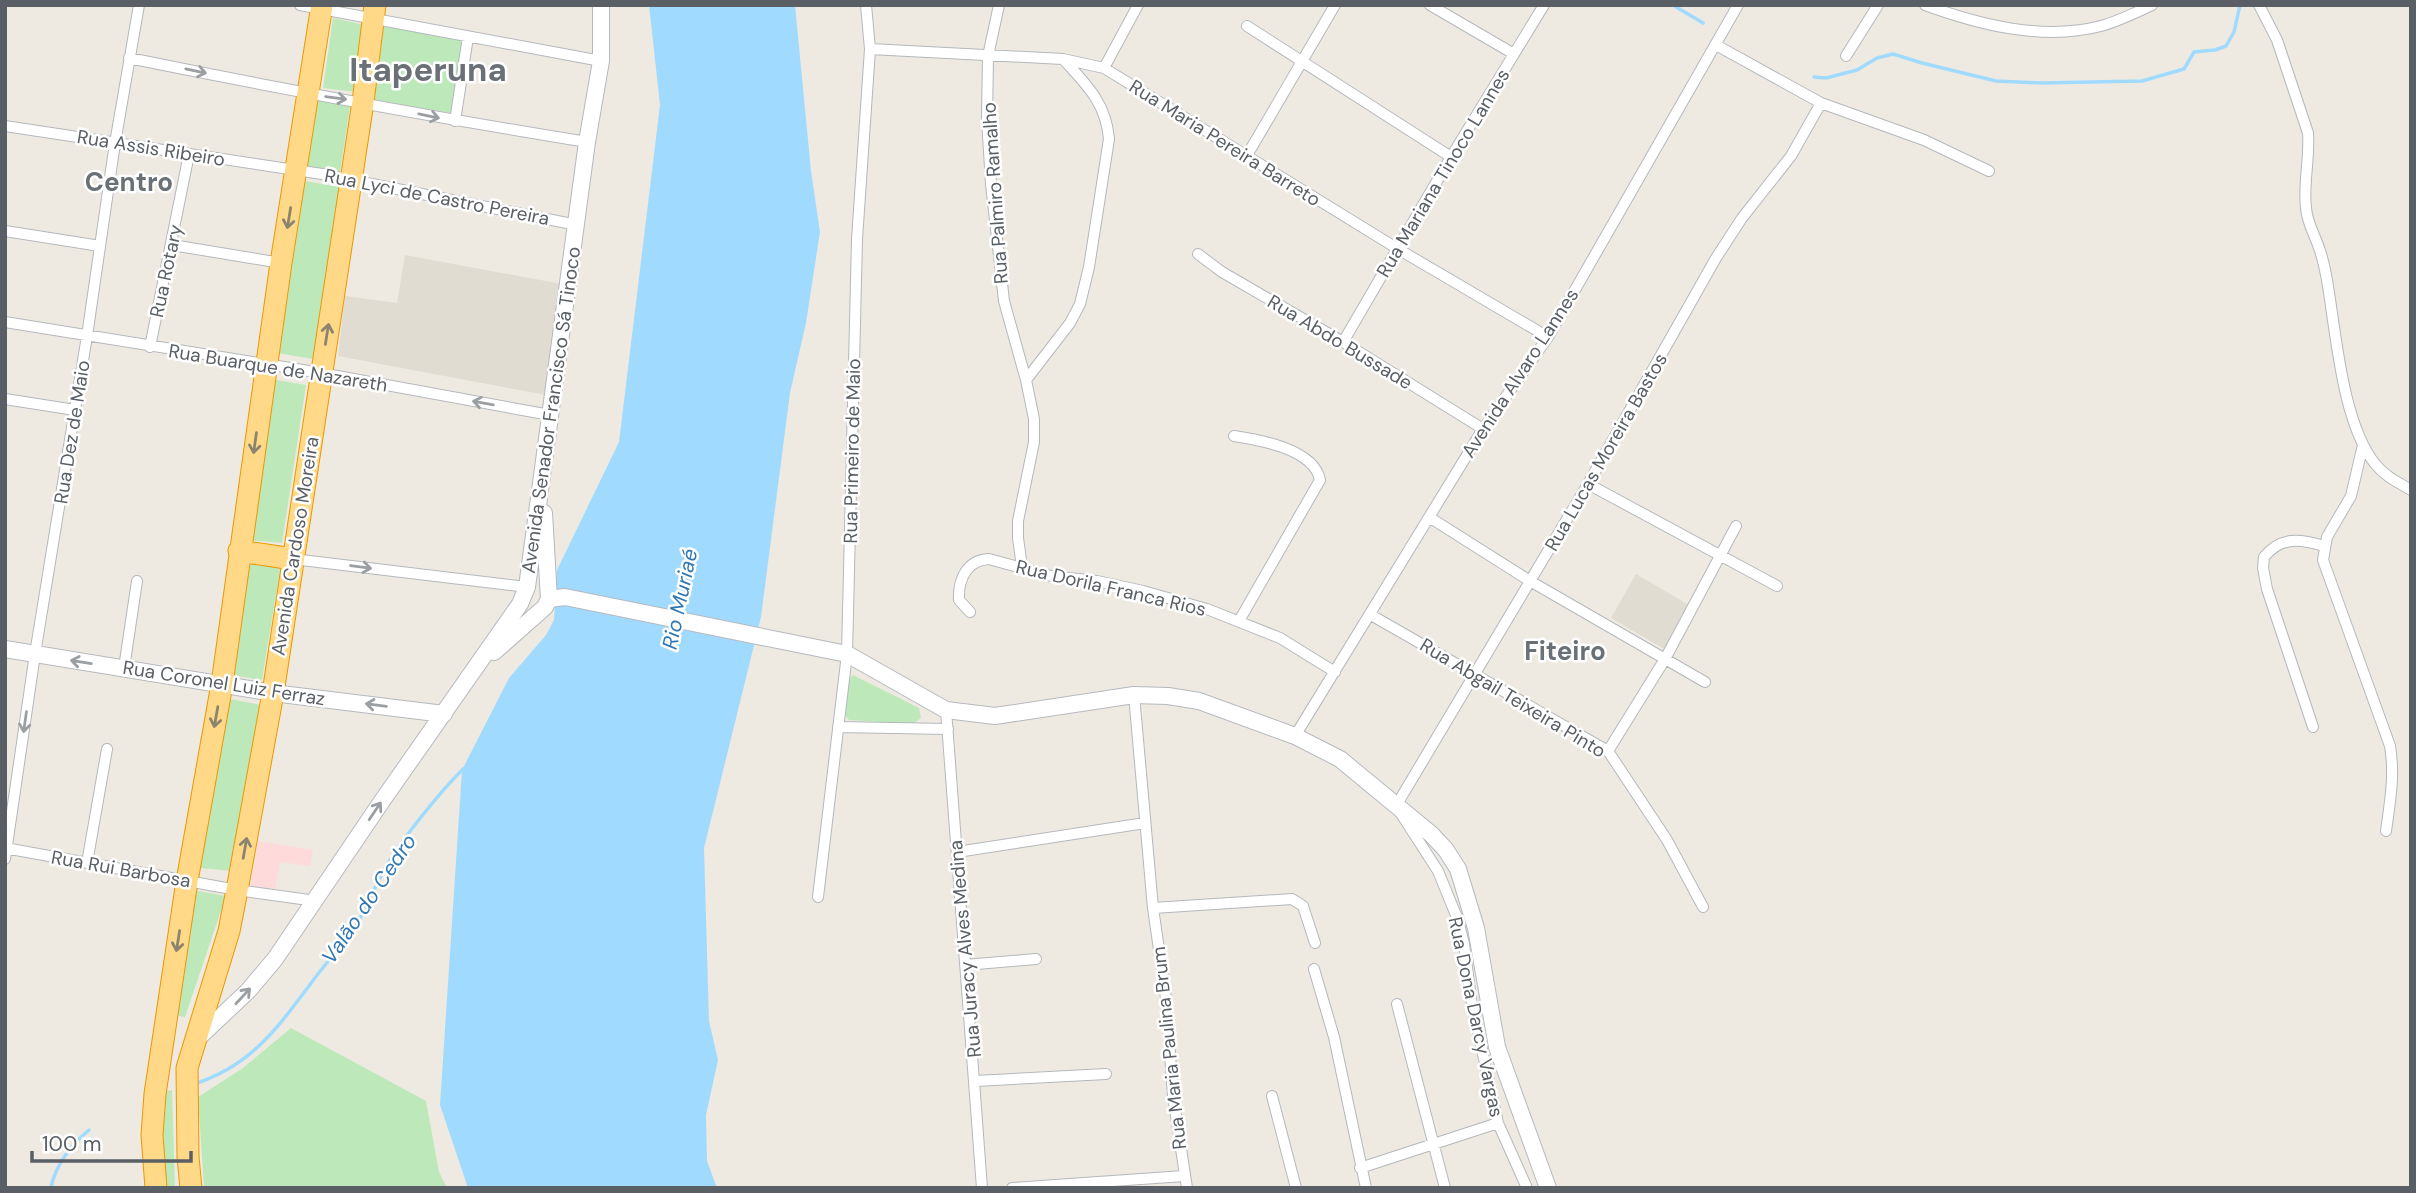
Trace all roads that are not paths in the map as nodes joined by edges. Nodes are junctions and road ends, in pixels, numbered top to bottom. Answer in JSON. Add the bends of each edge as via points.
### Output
{"nodes":[{"id":1,"x":139,"y":5,"type":"edge"},
{"id":2,"x":601,"y":5,"type":"edge"},
{"id":3,"x":866,"y":5,"type":"edge"},
{"id":4,"x":999,"y":5,"type":"edge"},
{"id":5,"x":1138,"y":5,"type":"edge"},
{"id":6,"x":1335,"y":5,"type":"edge"},
{"id":7,"x":1430,"y":5,"type":"edge"},
{"id":8,"x":1544,"y":5,"type":"edge"},
{"id":9,"x":1738,"y":5,"type":"edge"},
{"id":10,"x":1878,"y":5,"type":"edge"},
{"id":11,"x":1924,"y":5,"type":"edge"},
{"id":12,"x":2152,"y":5,"type":"edge"},
{"id":13,"x":2259,"y":5,"type":"edge"},
{"id":14,"x":315,"y":7,"type":"edge"},
{"id":15,"x":374,"y":12,"type":"edge"},
{"id":16,"x":1247,"y":26,"type":"dead end"},
{"id":17,"x":468,"y":37,"type":"junction"},
{"id":18,"x":1716,"y":45,"type":"junction"},
{"id":19,"x":870,"y":49,"type":"junction"},
{"id":20,"x":1514,"y":54,"type":"junction"},
{"id":21,"x":988,"y":56,"type":"junction"},
{"id":22,"x":1846,"y":56,"type":"dead end"},
{"id":23,"x":129,"y":58,"type":"junction"},
{"id":24,"x":1063,"y":59,"type":"junction"},
{"id":25,"x":601,"y":61,"type":"junction"},
{"id":26,"x":1302,"y":61,"type":"junction"},
{"id":27,"x":1104,"y":68,"type":"junction"},
{"id":28,"x":309,"y":94,"type":"junction"},
{"id":29,"x":363,"y":102,"type":"junction"},
{"id":30,"x":1821,"y":103,"type":"junction"},
{"id":31,"x":455,"y":121,"type":"junction"},
{"id":32,"x":5,"y":126,"type":"edge"},
{"id":33,"x":587,"y":142,"type":"junction"},
{"id":34,"x":115,"y":143,"type":"junction"},
{"id":35,"x":189,"y":154,"type":"junction"},
{"id":36,"x":1246,"y":157,"type":"junction"},
{"id":37,"x":1451,"y":157,"type":"junction"},
{"id":38,"x":297,"y":171,"type":"junction"},
{"id":39,"x":1989,"y":171,"type":"dead end"},
{"id":40,"x":351,"y":179,"type":"junction"},
{"id":41,"x":577,"y":225,"type":"junction"},
{"id":42,"x":5,"y":232,"type":"edge"},
{"id":43,"x":172,"y":245,"type":"junction"},
{"id":44,"x":100,"y":246,"type":"junction"},
{"id":45,"x":1398,"y":249,"type":"junction"},
{"id":46,"x":1198,"y":254,"type":"dead end"},
{"id":47,"x":281,"y":263,"type":"junction"},
{"id":48,"x":5,"y":322,"type":"edge"},
{"id":49,"x":87,"y":336,"type":"junction"},
{"id":50,"x":1548,"y":337,"type":"junction"},
{"id":51,"x":1343,"y":342,"type":"junction"},
{"id":52,"x":150,"y":347,"type":"junction"},
{"id":53,"x":267,"y":366,"type":"junction"},
{"id":54,"x":321,"y":373,"type":"junction"},
{"id":55,"x":1026,"y":380,"type":"junction"},
{"id":56,"x":5,"y":399,"type":"edge"},
{"id":57,"x":75,"y":410,"type":"junction"},
{"id":58,"x":550,"y":415,"type":"junction"},
{"id":59,"x":1483,"y":429,"type":"junction"},
{"id":60,"x":1234,"y":436,"type":"dead end"},
{"id":61,"x":2363,"y":445,"type":"junction"},
{"id":62,"x":1588,"y":484,"type":"junction"},
{"id":63,"x":2408,"y":487,"type":"edge"},
{"id":64,"x":541,"y":494,"type":"junction"},
{"id":65,"x":1429,"y":517,"type":"junction"},
{"id":66,"x":1736,"y":526,"type":"dead end"},
{"id":67,"x":2324,"y":546,"type":"junction"},
{"id":68,"x":239,"y":551,"type":"junction"},
{"id":69,"x":1720,"y":556,"type":"junction"},
{"id":70,"x":293,"y":559,"type":"junction"},
{"id":71,"x":1023,"y":567,"type":"junction"},
{"id":72,"x":137,"y":581,"type":"dead end"},
{"id":73,"x":1530,"y":581,"type":"junction"},
{"id":74,"x":1777,"y":586,"type":"dead end"},
{"id":75,"x":527,"y":587,"type":"junction"},
{"id":76,"x":557,"y":598,"type":"junction"},
{"id":77,"x":970,"y":612,"type":"dead end"},
{"id":78,"x":1371,"y":615,"type":"junction"},
{"id":79,"x":1238,"y":621,"type":"junction"},
{"id":80,"x":5,"y":649,"type":"edge"},
{"id":81,"x":35,"y":654,"type":"junction"},
{"id":82,"x":847,"y":654,"type":"junction"},
{"id":83,"x":1665,"y":659,"type":"junction"},
{"id":84,"x":124,"y":668,"type":"junction"},
{"id":85,"x":475,"y":668,"type":"junction"},
{"id":86,"x":1335,"y":672,"type":"junction"},
{"id":87,"x":1476,"y":674,"type":"junction"},
{"id":88,"x":1705,"y":682,"type":"dead end"},
{"id":89,"x":222,"y":684,"type":"junction"},
{"id":90,"x":273,"y":692,"type":"junction"},
{"id":91,"x":1134,"y":695,"type":"junction"},
{"id":92,"x":946,"y":710,"type":"junction"},
{"id":93,"x":444,"y":714,"type":"junction"},
{"id":94,"x":838,"y":726,"type":"junction"},
{"id":95,"x":2313,"y":727,"type":"dead end"},
{"id":96,"x":948,"y":729,"type":"junction"},
{"id":97,"x":1295,"y":736,"type":"junction"},
{"id":98,"x":107,"y":749,"type":"dead end"},
{"id":99,"x":1608,"y":751,"type":"junction"},
{"id":100,"x":1396,"y":806,"type":"junction"},
{"id":101,"x":1144,"y":823,"type":"junction"},
{"id":102,"x":2386,"y":831,"type":"dead end"},
{"id":103,"x":6,"y":852,"type":"edge"},
{"id":104,"x":957,"y":852,"type":"junction"},
{"id":105,"x":87,"y":863,"type":"junction"},
{"id":106,"x":187,"y":881,"type":"junction"},
{"id":107,"x":237,"y":890,"type":"junction"},
{"id":108,"x":818,"y":897,"type":"dead end"},
{"id":109,"x":316,"y":901,"type":"junction"},
{"id":110,"x":1703,"y":907,"type":"dead end"},
{"id":111,"x":1153,"y":908,"type":"junction"},
{"id":112,"x":1315,"y":943,"type":"dead end"},
{"id":113,"x":1037,"y":959,"type":"dead end"},
{"id":114,"x":965,"y":965,"type":"junction"},
{"id":115,"x":1314,"y":969,"type":"dead end"},
{"id":116,"x":1397,"y":1004,"type":"dead end"},
{"id":117,"x":194,"y":1042,"type":"junction"},
{"id":118,"x":158,"y":1073,"type":"junction"},
{"id":119,"x":1106,"y":1074,"type":"dead end"},
{"id":120,"x":975,"y":1081,"type":"junction"},
{"id":121,"x":186,"y":1084,"type":"junction"},
{"id":122,"x":1272,"y":1096,"type":"dead end"},
{"id":123,"x":1497,"y":1123,"type":"junction"},
{"id":124,"x":1435,"y":1145,"type":"junction"},
{"id":125,"x":1360,"y":1168,"type":"junction"},
{"id":126,"x":1184,"y":1176,"type":"junction"},
{"id":127,"x":156,"y":1188,"type":"edge"},
{"id":128,"x":191,"y":1188,"type":"edge"},
{"id":129,"x":982,"y":1188,"type":"edge"},
{"id":130,"x":1012,"y":1188,"type":"edge"},
{"id":131,"x":1187,"y":1188,"type":"edge"},
{"id":132,"x":1296,"y":1188,"type":"edge"},
{"id":133,"x":1366,"y":1188,"type":"edge"},
{"id":134,"x":1445,"y":1188,"type":"edge"},
{"id":135,"x":1527,"y":1188,"type":"edge"},
{"id":136,"x":1548,"y":1188,"type":"edge"}],
"edges":[{"from":1,"to":23,"type":"street","name":"Rua Dez de Maio"},
{"from":2,"to":25,"type":"street","name":"Avenida Senador Francisco Sá Tinoco"},
{"from":3,"to":19,"type":"street","name":"Rua Primeiro de Maio"},
{"from":4,"to":21,"type":"street","name":"Rua Palmiro Ramalho"},
{"from":5,"to":27,"type":"street"},
{"from":6,"to":26,"type":"street"},
{"from":7,"to":20,"type":"street"},
{"from":8,"to":20,"type":"street","name":"Rua Mariana Tinoco Lannes"},
{"from":9,"to":18,"type":"street","name":"Avenida Alvaro Lannes"},
{"from":10,"to":22,"type":"street"},
{"from":11,"to":12,"type":"street","via":[[2014,29],[2046,32],[2100,26]]},
{"from":13,"to":61,"type":"street","via":[[2277,40],[2304,117],[2309,148],[2305,207],[2320,250],[2342,372]]},
{"from":14,"to":15,"type":"street"},
{"from":14,"to":28,"type":"highway"},
{"from":15,"to":17,"type":"street"},
{"from":15,"to":29,"type":"highway","name":"Avenida Cardoso Moreira"},
{"from":16,"to":26,"type":"street"},
{"from":17,"to":25,"type":"street"},
{"from":17,"to":31,"type":"street"},
{"from":18,"to":30,"type":"street"},
{"from":18,"to":50,"type":"street","name":"Avenida Alvaro Lannes"},
{"from":19,"to":21,"type":"street","name":"Rua Maria Pereira Barreto"},
{"from":19,"to":82,"type":"street","name":"Rua Primeiro de Maio","via":[[857,239]]},
{"from":20,"to":37,"type":"street","name":"Rua Mariana Tinoco Lannes"},
{"from":21,"to":24,"type":"street","name":"Rua Maria Pereira Barreto"},
{"from":21,"to":55,"type":"street","name":"Rua Palmiro Ramalho","via":[[988,145],[1004,301]]},
{"from":23,"to":28,"type":"street","one_way":true},
{"from":23,"to":34,"type":"street","name":"Rua Dez de Maio"},
{"from":24,"to":27,"type":"street","name":"Rua Maria Pereira Barreto"},
{"from":24,"to":55,"type":"street","via":[[1103,107],[1108,151],[1080,304]]},
{"from":25,"to":33,"type":"street","name":"Avenida Senador Francisco Sá Tinoco"},
{"from":26,"to":36,"type":"street"},
{"from":26,"to":37,"type":"street"},
{"from":27,"to":36,"type":"street","name":"Rua Maria Pereira Barreto"},
{"from":28,"to":29,"type":"street","one_way":true},
{"from":28,"to":38,"type":"highway"},
{"from":29,"to":31,"type":"street","one_way":true},
{"from":29,"to":40,"type":"highway","name":"Avenida Cardoso Moreira"},
{"from":30,"to":39,"type":"street","via":[[1924,140]]},
{"from":30,"to":62,"type":"street","name":"Rua Lucas Moreira Bastos","via":[[1791,156],[1716,258]]},
{"from":31,"to":33,"type":"street"},
{"from":32,"to":34,"type":"street","name":"Rua Assis Ribeiro"},
{"from":33,"to":41,"type":"street","name":"Avenida Senador Francisco Sá Tinoco"},
{"from":34,"to":35,"type":"street","name":"Rua Assis Ribeiro"},
{"from":34,"to":44,"type":"street","name":"Rua Dez de Maio"},
{"from":35,"to":38,"type":"street","name":"Rua Assis Ribeiro"},
{"from":35,"to":43,"type":"street","name":"Rua Rotary"},
{"from":36,"to":45,"type":"street","name":"Rua Maria Pereira Barreto"},
{"from":37,"to":45,"type":"street","name":"Rua Mariana Tinoco Lannes"},
{"from":38,"to":40,"type":"street","name":"Rua Lyci de Castro Pereira"},
{"from":38,"to":47,"type":"highway","one_way":true},
{"from":40,"to":41,"type":"street","name":"Rua Lyci de Castro Pereira"},
{"from":54,"to":40,"type":"highway","name":"Avenida Cardoso Moreira","one_way":true},
{"from":41,"to":58,"type":"street","name":"Avenida Senador Francisco Sá Tinoco"},
{"from":42,"to":44,"type":"street"},
{"from":43,"to":47,"type":"street"},
{"from":43,"to":52,"type":"street","name":"Rua Rotary"},
{"from":44,"to":49,"type":"street","name":"Rua Dez de Maio"},
{"from":45,"to":50,"type":"street","name":"Rua Maria Pereira Barreto"},
{"from":45,"to":51,"type":"street","name":"Rua Mariana Tinoco Lannes"},
{"from":46,"to":51,"type":"street","name":"Rua Abdo Bussade"},
{"from":47,"to":53,"type":"highway"},
{"from":48,"to":49,"type":"street","name":"Rua Buarque de Nazareth"},
{"from":49,"to":52,"type":"street","name":"Rua Buarque de Nazareth"},
{"from":49,"to":57,"type":"street","name":"Rua Dez de Maio"},
{"from":50,"to":59,"type":"street","name":"Avenida Alvaro Lannes"},
{"from":51,"to":59,"type":"street","name":"Rua Abdo Bussade"},
{"from":52,"to":53,"type":"street","name":"Rua Buarque de Nazareth"},
{"from":53,"to":54,"type":"street","name":"Rua Buarque de Nazareth"},
{"from":53,"to":68,"type":"highway","one_way":true},
{"from":58,"to":54,"type":"street","name":"Rua Buarque de Nazareth","one_way":true},
{"from":54,"to":70,"type":"highway","name":"Avenida Cardoso Moreira"},
{"from":55,"to":71,"type":"street","name":"Rua Palmiro Ramalho","via":[[1034,442],[1018,521]]},
{"from":56,"to":57,"type":"street"},
{"from":57,"to":81,"type":"street","name":"Rua Dez de Maio"},
{"from":58,"to":64,"type":"street","name":"Avenida Senador Francisco Sá Tinoco"},
{"from":59,"to":65,"type":"street","name":"Avenida Alvaro Lannes"},
{"from":60,"to":79,"type":"street","via":[[1287,449],[1313,466],[1320,480]]},
{"from":61,"to":63,"type":"street","via":[[2383,472]]},
{"from":61,"to":67,"type":"street","via":[[2351,496]]},
{"from":62,"to":69,"type":"street"},
{"from":62,"to":73,"type":"street","name":"Rua Lucas Moreira Bastos"},
{"from":64,"to":75,"type":"street","name":"Avenida Senador Francisco Sá Tinoco"},
{"from":64,"to":76,"type":"street"},
{"from":65,"to":73,"type":"street"},
{"from":65,"to":78,"type":"street","name":"Avenida Alvaro Lannes"},
{"from":66,"to":69,"type":"street"},
{"from":67,"to":95,"type":"street","via":[[2300,540],[2281,542],[2264,557],[2263,568]]},
{"from":67,"to":102,"type":"street","via":[[2328,576],[2390,746],[2392,796]]},
{"from":68,"to":70,"type":"highway"},
{"from":68,"to":89,"type":"highway"},
{"from":69,"to":74,"type":"street"},
{"from":69,"to":83,"type":"street"},
{"from":70,"to":75,"type":"street","one_way":true},
{"from":70,"to":90,"type":"highway","name":"Avenida Cardoso Moreira"},
{"from":71,"to":77,"type":"street","name":"Rua Dorila Franca Rios","via":[[989,559],[973,563],[958,589],[959,600]]},
{"from":71,"to":79,"type":"street","name":"Rua Dorila Franca Rios","via":[[1143,591]]},
{"from":72,"to":84,"type":"street"},
{"from":73,"to":83,"type":"street"},
{"from":73,"to":87,"type":"street","name":"Rua Lucas Moreira Bastos"},
{"from":75,"to":85,"type":"street","name":"Avenida Senador Francisco Sá Tinoco"},
{"from":76,"to":82,"type":"street","name":"Rua Dona Darcy Vargas"},
{"from":76,"to":85,"type":"street"},
{"from":78,"to":86,"type":"street","name":"Avenida Alvaro Lannes"},
{"from":78,"to":87,"type":"street","name":"Rua Abgail Teixeira Pinto"},
{"from":79,"to":86,"type":"street","name":"Rua Dorila Franca Rios","via":[[1280,638]]},
{"from":80,"to":81,"type":"street","name":"Rua Coronel Luiz Ferraz"},
{"from":84,"to":81,"type":"street","name":"Rua Coronel Luiz Ferraz","one_way":true},
{"from":81,"to":103,"type":"street","name":"Rua Dez de Maio","one_way":true},
{"from":82,"to":92,"type":"street","name":"Rua Dona Darcy Vargas"},
{"from":82,"to":94,"type":"street","name":"Rua Primeiro de Maio"},
{"from":83,"to":88,"type":"street"},
{"from":83,"to":99,"type":"street"},
{"from":84,"to":89,"type":"street","name":"Rua Coronel Luiz Ferraz"},
{"from":85,"to":93,"type":"street","name":"Avenida Senador Francisco Sá Tinoco"},
{"from":86,"to":97,"type":"street","name":"Avenida Alvaro Lannes"},
{"from":87,"to":99,"type":"street","name":"Rua Abgail Teixeira Pinto"},
{"from":87,"to":100,"type":"street","name":"Rua Lucas Moreira Bastos"},
{"from":89,"to":90,"type":"street","name":"Rua Coronel Luiz Ferraz"},
{"from":89,"to":106,"type":"highway","one_way":true},
{"from":93,"to":90,"type":"street","name":"Rua Coronel Luiz Ferraz","one_way":true},
{"from":107,"to":90,"type":"highway","name":"Avenida Cardoso Moreira","one_way":true},
{"from":91,"to":92,"type":"street","name":"Rua Dona Darcy Vargas","via":[[995,716]]},
{"from":91,"to":97,"type":"street","name":"Rua Dona Darcy Vargas","via":[[1199,701]]},
{"from":91,"to":101,"type":"street","name":"Rua Maria Paulina Brum"},
{"from":92,"to":96,"type":"street","name":"Rua Juracy Alves Medina"},
{"from":109,"to":93,"type":"street","name":"Avenida Senador Francisco Sá Tinoco","one_way":true},
{"from":94,"to":96,"type":"street"},
{"from":94,"to":108,"type":"street","name":"Rua Primeiro de Maio"},
{"from":96,"to":104,"type":"street","name":"Rua Juracy Alves Medina"},
{"from":97,"to":100,"type":"street","name":"Rua Dona Darcy Vargas","via":[[1339,760]]},
{"from":98,"to":105,"type":"street"},
{"from":99,"to":110,"type":"street","name":"Rua Abgail Teixeira Pinto","via":[[1667,840]]},
{"from":100,"to":123,"type":"street","name":"Rua Dona Darcy Vargas","via":[[1438,872],[1458,920]]},
{"from":100,"to":136,"type":"street","via":[[1446,850],[1458,869],[1476,928],[1497,1047]]},
{"from":101,"to":104,"type":"street"},
{"from":101,"to":111,"type":"street","name":"Rua Maria Paulina Brum"},
{"from":103,"to":105,"type":"street","name":"Rua Rui Barbosa"},
{"from":104,"to":114,"type":"street","name":"Rua Juracy Alves Medina"},
{"from":105,"to":106,"type":"street","name":"Rua Rui Barbosa"},
{"from":106,"to":107,"type":"street","name":"Rua Rui Barbosa"},
{"from":106,"to":118,"type":"highway","one_way":true},
{"from":107,"to":109,"type":"street","name":"Rua Rui Barbosa"},
{"from":107,"to":117,"type":"highway","name":"Avenida Cardoso Moreira"},
{"from":117,"to":109,"type":"street","name":"Avenida Senador Francisco Sá Tinoco","one_way":true,"via":[[248,991]]},
{"from":111,"to":112,"type":"street","via":[[1292,899],[1303,906]]},
{"from":111,"to":126,"type":"street","name":"Rua Maria Paulina Brum"},
{"from":113,"to":114,"type":"street"},
{"from":114,"to":120,"type":"street","name":"Rua Juracy Alves Medina"},
{"from":115,"to":125,"type":"street","via":[[1334,1037]]},
{"from":116,"to":124,"type":"street"},
{"from":117,"to":121,"type":"highway","name":"Avenida Cardoso Moreira"},
{"from":118,"to":121,"type":"highway","via":[[177,1068]]},
{"from":118,"to":127,"type":"highway","via":[[152,1135]]},
{"from":119,"to":120,"type":"street"},
{"from":120,"to":129,"type":"street","name":"Rua Juracy Alves Medina"},
{"from":121,"to":128,"type":"highway","name":"Avenida Cardoso Moreira"},
{"from":122,"to":132,"type":"street"},
{"from":123,"to":124,"type":"street"},
{"from":123,"to":135,"type":"street","name":"Rua Dona Darcy Vargas"},
{"from":124,"to":125,"type":"street"},
{"from":124,"to":134,"type":"street"},
{"from":125,"to":133,"type":"street"},
{"from":126,"to":130,"type":"street"},
{"from":126,"to":131,"type":"street","name":"Rua Maria Paulina Brum"}]}
